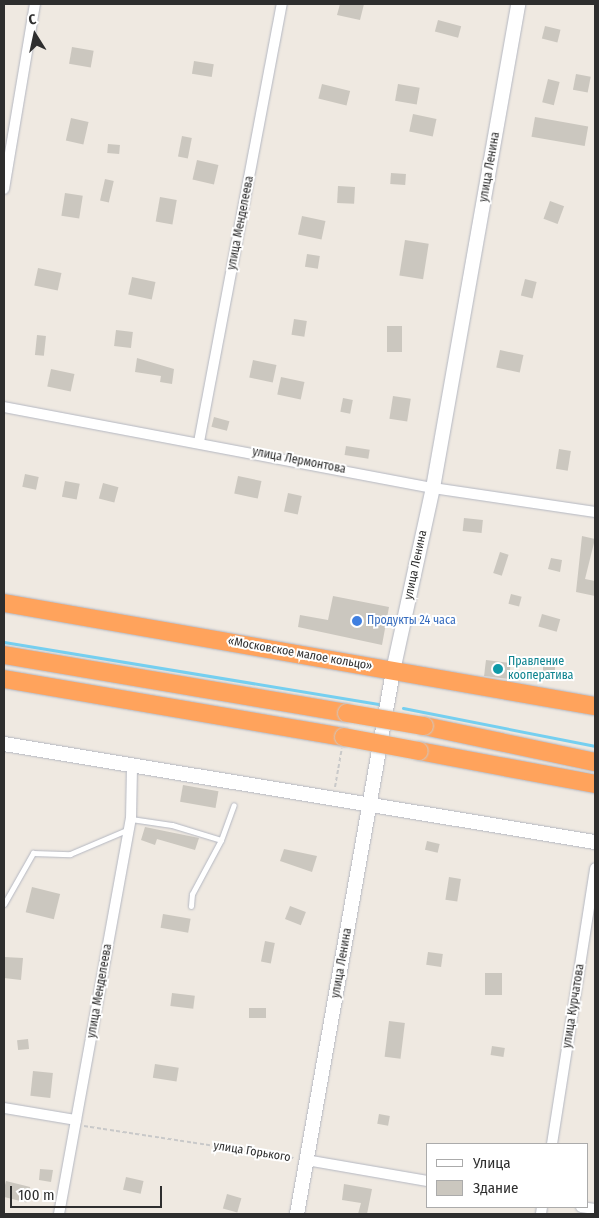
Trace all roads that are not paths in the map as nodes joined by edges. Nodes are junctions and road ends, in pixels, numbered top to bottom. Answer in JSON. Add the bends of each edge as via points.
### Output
{"nodes":[{"id":1,"x":35,"y":4,"type":"edge"},
{"id":2,"x":282,"y":4,"type":"edge"},
{"id":3,"x":518,"y":4,"type":"edge"},
{"id":4,"x":4,"y":189,"type":"edge"},
{"id":5,"x":4,"y":407,"type":"edge"},
{"id":6,"x":199,"y":442,"type":"junction"},
{"id":7,"x":433,"y":488,"type":"junction"},
{"id":8,"x":595,"y":512,"type":"edge"},
{"id":9,"x":4,"y":603,"type":"edge"},
{"id":10,"x":4,"y":655,"type":"edge"},
{"id":11,"x":393,"y":671,"type":"junction"},
{"id":12,"x":4,"y":679,"type":"edge"},
{"id":13,"x":595,"y":706,"type":"edge"},
{"id":14,"x":4,"y":744,"type":"edge"},
{"id":15,"x":595,"y":762,"type":"edge"},
{"id":16,"x":132,"y":768,"type":"junction"},
{"id":17,"x":595,"y":784,"type":"edge"},
{"id":18,"x":370,"y":804,"type":"junction"},
{"id":19,"x":234,"y":805,"type":"dead end"},
{"id":20,"x":131,"y":824,"type":"junction"},
{"id":21,"x":221,"y":840,"type":"junction"},
{"id":22,"x":595,"y":842,"type":"edge"},
{"id":23,"x":595,"y":868,"type":"edge"},
{"id":24,"x":4,"y":904,"type":"edge"},
{"id":25,"x":191,"y":906,"type":"dead end"},
{"id":26,"x":4,"y":1108,"type":"edge"},
{"id":27,"x":76,"y":1122,"type":"junction"},
{"id":28,"x":552,"y":1143,"type":"edge"},
{"id":29,"x":306,"y":1160,"type":"junction"},
{"id":30,"x":426,"y":1181,"type":"edge"},
{"id":31,"x":59,"y":1214,"type":"edge"},
{"id":32,"x":297,"y":1214,"type":"edge"}],
"edges":[{"from":1,"to":4,"type":"street"},
{"from":2,"to":6,"type":"street","name":"улица Менделеева"},
{"from":3,"to":7,"type":"street","name":"улица Ленина"},
{"from":5,"to":6,"type":"street","name":"улица Лермонтова"},
{"from":6,"to":7,"type":"street","name":"улица Лермонтова"},
{"from":7,"to":8,"type":"street","name":"улица Лермонтова"},
{"from":7,"to":11,"type":"street","name":"улица Ленина"},
{"from":9,"to":11,"type":"highway","name":"«Московское малое кольцо»"},
{"from":10,"to":15,"type":"highway","bridge":true,"via":[[424,726]]},
{"from":11,"to":13,"type":"highway","name":"«Московское малое кольцо»"},
{"from":11,"to":18,"type":"street","name":"улица Ленина"},
{"from":12,"to":17,"type":"highway","bridge":true},
{"from":14,"to":16,"type":"street"},
{"from":16,"to":18,"type":"street"},
{"from":16,"to":20,"type":"street","name":"улица Менделеева"},
{"from":18,"to":22,"type":"street"},
{"from":18,"to":29,"type":"street","name":"улица Ленина"},
{"from":19,"to":21,"type":"lane"},
{"from":20,"to":21,"type":"lane","via":[[172,825]]},
{"from":20,"to":24,"type":"lane","via":[[70,854],[33,854]]},
{"from":20,"to":27,"type":"street","name":"улица Менделеева"},
{"from":21,"to":25,"type":"lane","via":[[192,894]]},
{"from":23,"to":28,"type":"street","name":"улица Курчатова"},
{"from":26,"to":27,"type":"street"},
{"from":27,"to":31,"type":"street","name":"улица Менделеева"},
{"from":29,"to":30,"type":"street","name":"улица Горького"},
{"from":29,"to":32,"type":"street","name":"улица Ленина"}]}
